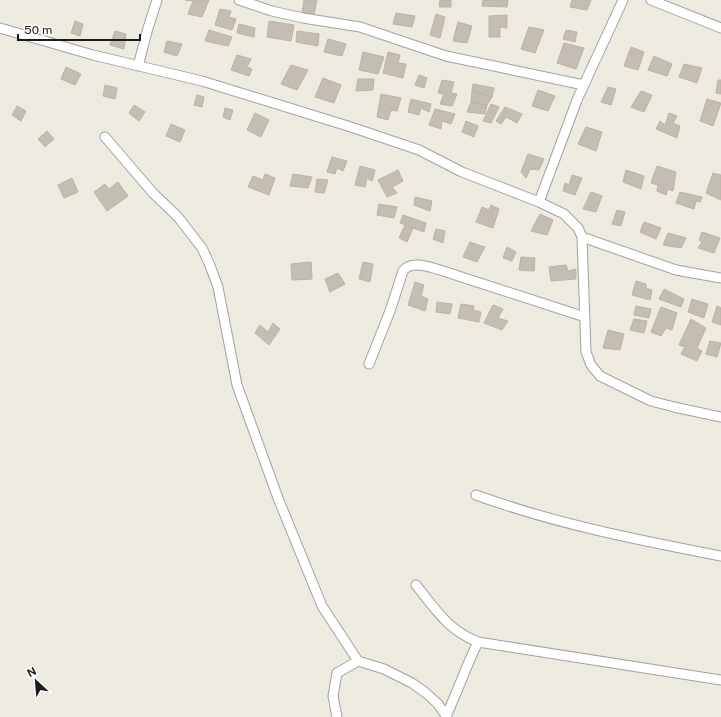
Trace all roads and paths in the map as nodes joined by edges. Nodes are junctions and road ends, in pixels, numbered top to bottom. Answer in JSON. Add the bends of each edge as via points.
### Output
{"nodes":[{"id":1,"x":157,"y":0,"type":"edge"},
{"id":2,"x":239,"y":0,"type":"edge"},
{"id":3,"x":623,"y":0,"type":"edge"},
{"id":4,"x":651,"y":0,"type":"edge"},
{"id":5,"x":0,"y":28,"type":"edge"},
{"id":6,"x":721,"y":28,"type":"edge"},
{"id":7,"x":138,"y":66,"type":"junction"},
{"id":8,"x":584,"y":85,"type":"junction"},
{"id":9,"x":105,"y":137,"type":"dead end"},
{"id":10,"x":539,"y":202,"type":"junction"},
{"id":11,"x":582,"y":237,"type":"junction"},
{"id":12,"x":721,"y":278,"type":"edge"},
{"id":13,"x":585,"y":317,"type":"junction"},
{"id":14,"x":369,"y":364,"type":"dead end"},
{"id":15,"x":721,"y":417,"type":"edge"},
{"id":16,"x":476,"y":495,"type":"dead end"},
{"id":17,"x":721,"y":556,"type":"edge"},
{"id":18,"x":416,"y":585,"type":"dead end"},
{"id":19,"x":478,"y":642,"type":"junction"},
{"id":20,"x":358,"y":661,"type":"junction"},
{"id":21,"x":721,"y":680,"type":"edge"},
{"id":22,"x":446,"y":716,"type":"edge"},
{"id":23,"x":337,"y":717,"type":"edge"}],
"edges":[{"from":1,"to":7,"type":"lane"},
{"from":2,"to":8,"type":"lane","via":[[303,18],[360,27],[446,56]]},
{"from":3,"to":8,"type":"lane"},
{"from":4,"to":6,"type":"lane"},
{"from":5,"to":7,"type":"lane"},
{"from":7,"to":10,"type":"lane","via":[[202,81],[412,147],[462,172]]},
{"from":8,"to":10,"type":"lane"},
{"from":9,"to":20,"type":"lane","via":[[178,218],[202,248],[210,263],[218,287],[236,385],[258,445],[322,606]]},
{"from":10,"to":11,"type":"lane","via":[[564,214],[578,228]]},
{"from":11,"to":12,"type":"lane","via":[[676,270]]},
{"from":11,"to":13,"type":"lane"},
{"from":13,"to":14,"type":"lane","via":[[440,270],[410,266],[403,271]]},
{"from":13,"to":15,"type":"lane","via":[[586,352],[591,365],[600,376],[651,401]]},
{"from":16,"to":17,"type":"lane","via":[[562,522]]},
{"from":18,"to":19,"type":"lane","via":[[457,632]]},
{"from":19,"to":21,"type":"lane"},
{"from":19,"to":22,"type":"lane"},
{"from":20,"to":22,"type":"lane","via":[[384,669],[412,683],[438,704]]},
{"from":20,"to":23,"type":"lane","via":[[337,673],[333,696]]}]}
